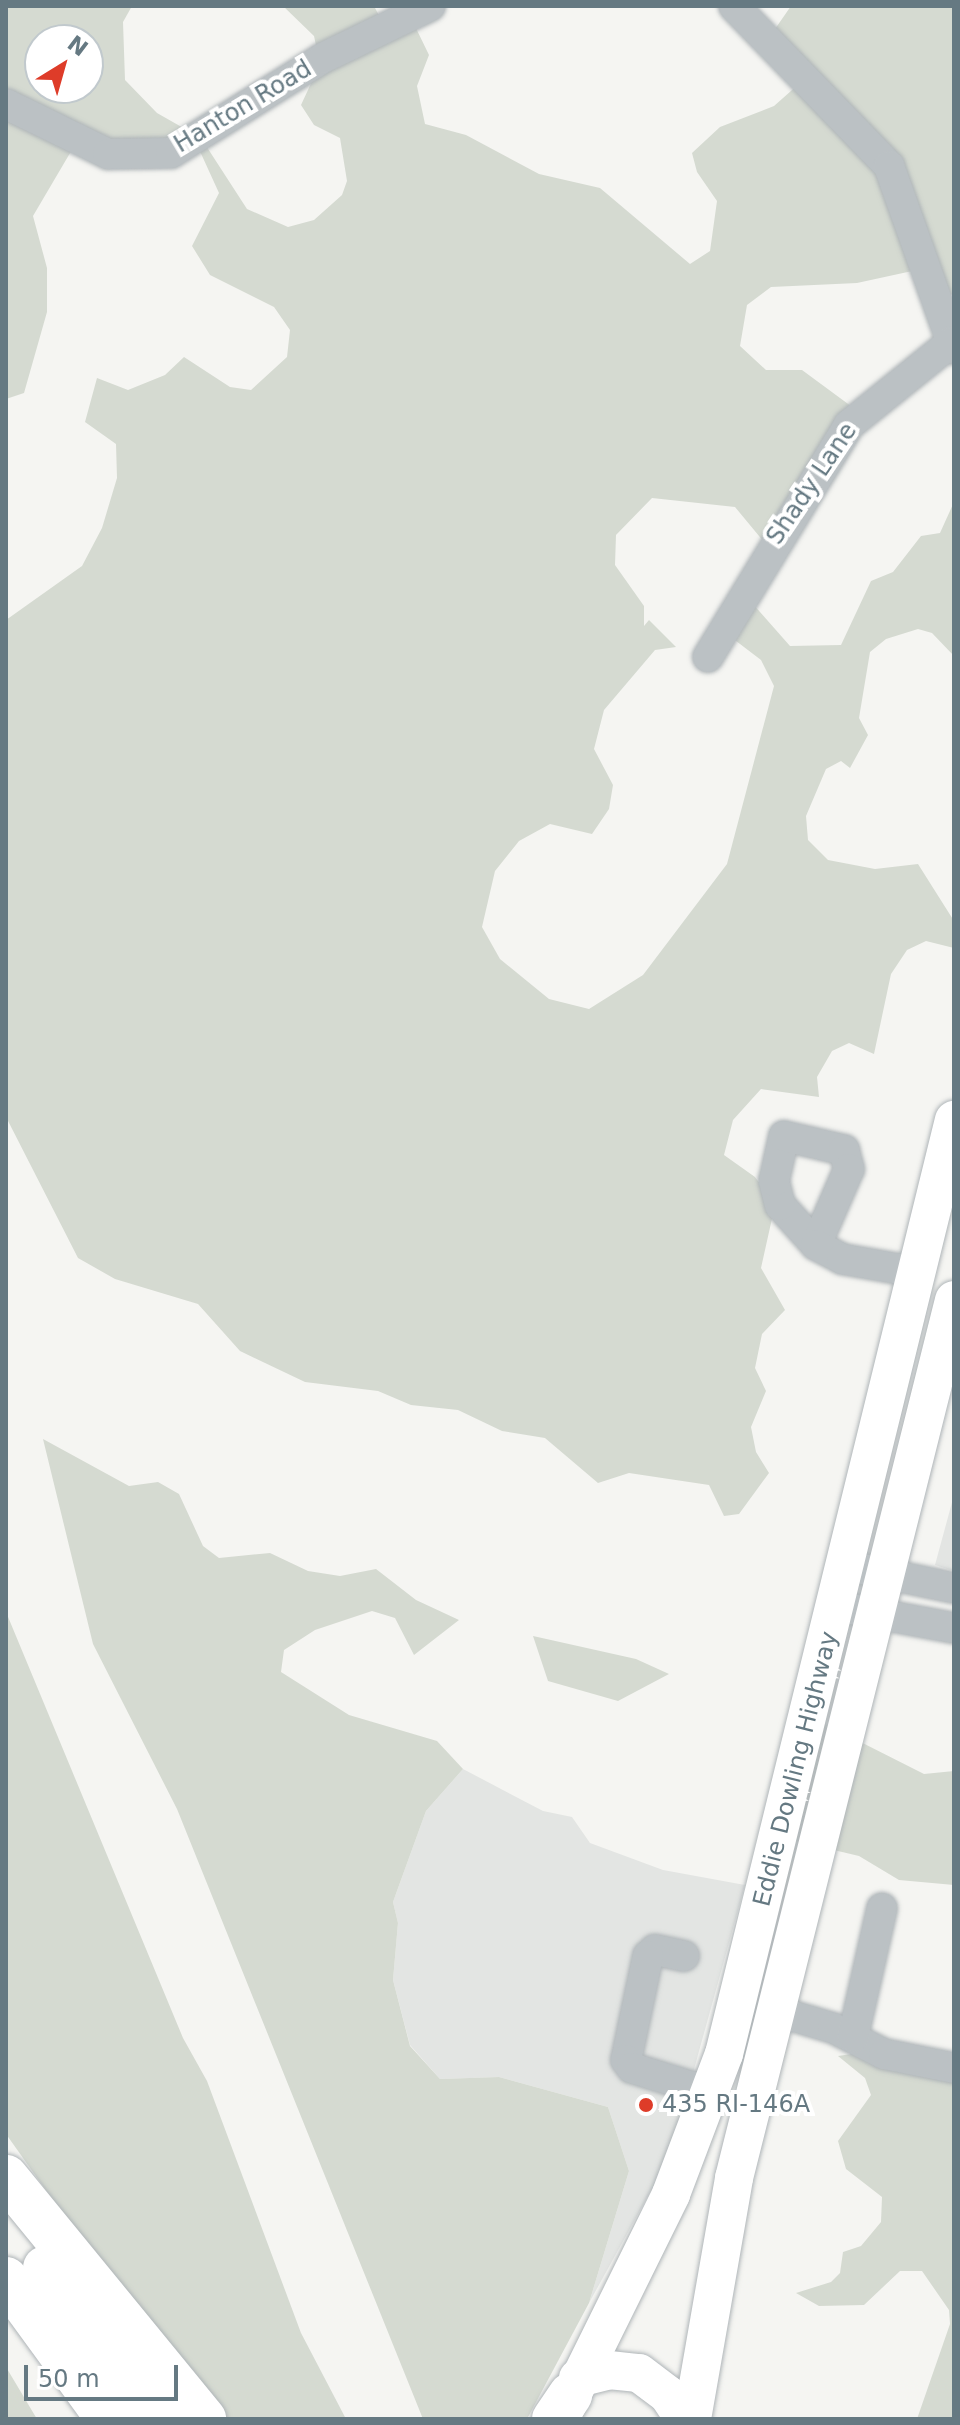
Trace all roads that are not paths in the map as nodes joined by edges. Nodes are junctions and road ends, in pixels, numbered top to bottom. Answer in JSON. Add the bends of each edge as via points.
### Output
{"nodes":[{"id":1,"x":430,"y":6,"type":"edge"},
{"id":2,"x":734,"y":6,"type":"edge"},
{"id":3,"x":6,"y":104,"type":"edge"},
{"id":4,"x":953,"y":345,"type":"edge"},
{"id":5,"x":708,"y":657,"type":"dead end"},
{"id":6,"x":954,"y":1120,"type":"edge"},
{"id":7,"x":816,"y":1245,"type":"dead end"},
{"id":8,"x":916,"y":1272,"type":"junction"},
{"id":9,"x":954,"y":1300,"type":"edge"},
{"id":10,"x":843,"y":1565,"type":"junction"},
{"id":11,"x":888,"y":1572,"type":"junction"},
{"id":12,"x":954,"y":1588,"type":"edge"},
{"id":13,"x":835,"y":1606,"type":"junction"},
{"id":14,"x":877,"y":1612,"type":"junction"},
{"id":15,"x":954,"y":1628,"type":"edge"},
{"id":16,"x":882,"y":1908,"type":"dead end"},
{"id":17,"x":684,"y":1956,"type":"dead end"},
{"id":18,"x":776,"y":2011,"type":"junction"},
{"id":19,"x":853,"y":2037,"type":"junction"},
{"id":20,"x":954,"y":2068,"type":"edge"},
{"id":21,"x":712,"y":2093,"type":"junction"},
{"id":22,"x":6,"y":2177,"type":"edge"},
{"id":23,"x":6,"y":2214,"type":"edge"},
{"id":24,"x":6,"y":2279,"type":"edge"},
{"id":25,"x":6,"y":2311,"type":"edge"},
{"id":26,"x":565,"y":2403,"type":"edge"},
{"id":27,"x":71,"y":2419,"type":"edge"},
{"id":28,"x":108,"y":2419,"type":"edge"},
{"id":29,"x":153,"y":2419,"type":"edge"},
{"id":30,"x":204,"y":2419,"type":"edge"},
{"id":31,"x":684,"y":2419,"type":"edge"},
{"id":32,"x":692,"y":2419,"type":"edge"}],
"edges":[{"from":1,"to":3,"type":"street","name":"Hanton Road","via":[[323,58],[171,153],[108,154]]},
{"from":2,"to":4,"type":"street","via":[[889,166]]},
{"from":4,"to":5,"type":"street","name":"Shady Lane","via":[[849,425],[811,478]]},
{"from":6,"to":8,"type":"main road","name":"Eddie Dowling Highway"},
{"from":7,"to":8,"type":"street","via":[[842,1259]]},
{"from":8,"to":10,"type":"main road","name":"Eddie Dowling Highway"},
{"from":9,"to":11,"type":"main road","name":"Eddie Dowling Highway"},
{"from":10,"to":11,"type":"street"},
{"from":10,"to":13,"type":"main road","name":"Eddie Dowling Highway"},
{"from":11,"to":12,"type":"street"},
{"from":11,"to":14,"type":"main road","name":"Eddie Dowling Highway"},
{"from":13,"to":14,"type":"street"},
{"from":13,"to":21,"type":"main road","name":"Eddie Dowling Highway"},
{"from":14,"to":15,"type":"street"},
{"from":14,"to":18,"type":"main road","name":"Eddie Dowling Highway"},
{"from":16,"to":19,"type":"street"},
{"from":17,"to":21,"type":"street","via":[[655,1950],[648,1956],[626,2060],[632,2068]]},
{"from":18,"to":19,"type":"street"},
{"from":18,"to":32,"type":"main road","name":"Eddie Dowling Highway","via":[[714,2268]]},
{"from":19,"to":20,"type":"street","via":[[884,2054]]},
{"from":21,"to":26,"type":"main road","name":"Eddie Dowling Highway","via":[[671,2194]]},
{"from":22,"to":30,"type":"highway"},
{"from":23,"to":29,"type":"highway"},
{"from":24,"to":28,"type":"highway"},
{"from":25,"to":27,"type":"highway"},
{"from":26,"to":31,"type":"main road","via":[[609,2370],[639,2373],[668,2395]]}]}
